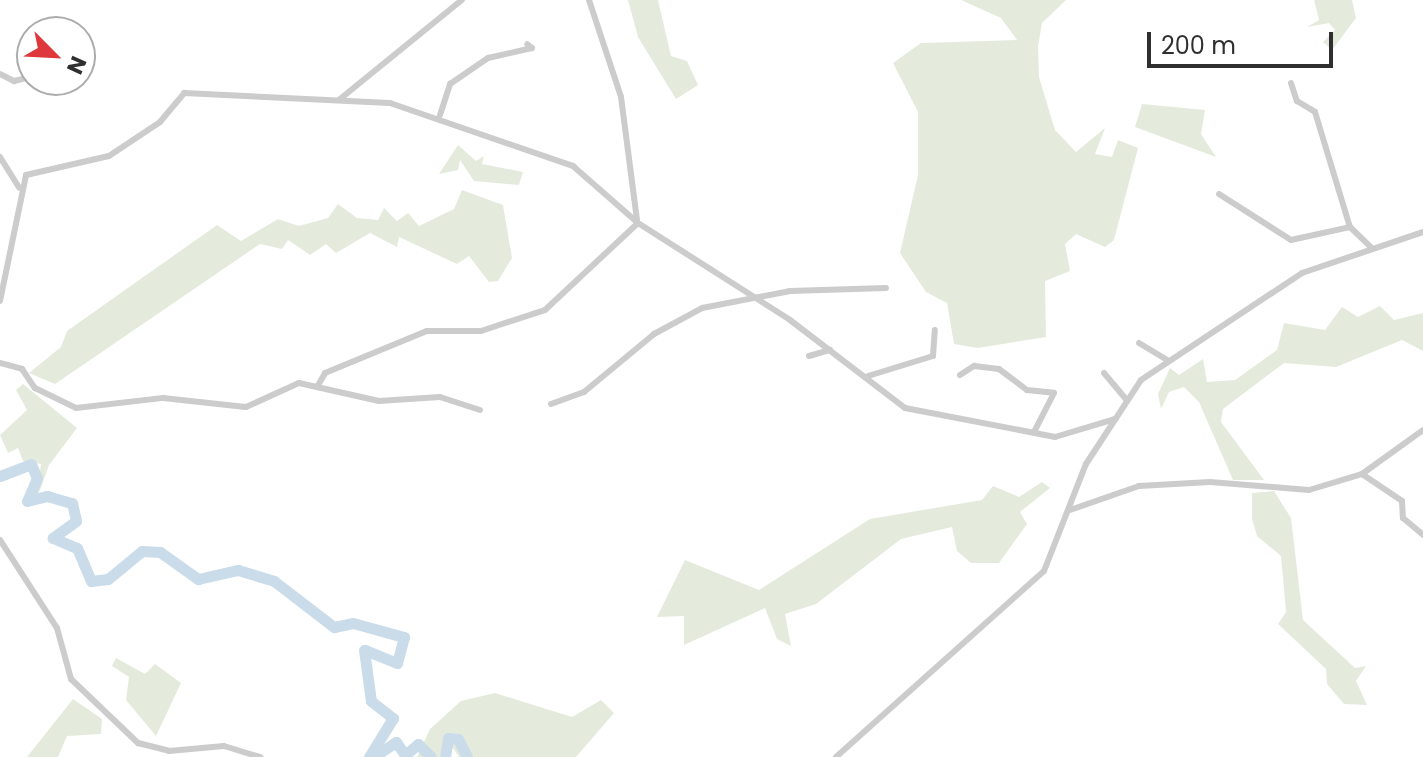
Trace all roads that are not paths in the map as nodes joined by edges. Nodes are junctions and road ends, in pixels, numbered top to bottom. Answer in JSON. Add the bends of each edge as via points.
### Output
{"nodes":[{"id":1,"x":462,"y":0,"type":"edge"},
{"id":2,"x":591,"y":2,"type":"edge"},
{"id":3,"x":527,"y":44,"type":"dead end"},
{"id":4,"x":1291,"y":83,"type":"dead end"},
{"id":5,"x":340,"y":99,"type":"junction"},
{"id":6,"x":440,"y":115,"type":"junction"},
{"id":7,"x":0,"y":157,"type":"edge"},
{"id":8,"x":19,"y":187,"type":"junction"},
{"id":9,"x":1219,"y":194,"type":"dead end"},
{"id":10,"x":638,"y":223,"type":"junction"},
{"id":11,"x":1350,"y":227,"type":"junction"},
{"id":12,"x":1423,"y":232,"type":"edge"},
{"id":13,"x":1370,"y":246,"type":"junction"},
{"id":14,"x":886,"y":288,"type":"dead end"},
{"id":15,"x":748,"y":296,"type":"junction"},
{"id":16,"x":0,"y":301,"type":"edge"},
{"id":17,"x":935,"y":330,"type":"dead end"},
{"id":18,"x":1139,"y":343,"type":"dead end"},
{"id":19,"x":830,"y":350,"type":"junction"},
{"id":20,"x":809,"y":356,"type":"dead end"},
{"id":21,"x":1167,"y":360,"type":"junction"},
{"id":22,"x":0,"y":363,"type":"edge"},
{"id":23,"x":1104,"y":373,"type":"dead end"},
{"id":24,"x":960,"y":375,"type":"dead end"},
{"id":25,"x":868,"y":376,"type":"junction"},
{"id":26,"x":317,"y":387,"type":"junction"},
{"id":27,"x":1126,"y":399,"type":"junction"},
{"id":28,"x":551,"y":404,"type":"dead end"},
{"id":29,"x":480,"y":410,"type":"dead end"},
{"id":30,"x":1115,"y":419,"type":"junction"},
{"id":31,"x":1423,"y":430,"type":"edge"},
{"id":32,"x":1034,"y":432,"type":"junction"},
{"id":33,"x":1362,"y":474,"type":"junction"},
{"id":34,"x":1070,"y":510,"type":"junction"},
{"id":35,"x":1423,"y":535,"type":"edge"},
{"id":36,"x":0,"y":540,"type":"edge"},
{"id":37,"x":177,"y":754,"type":"edge"},
{"id":38,"x":260,"y":757,"type":"edge"},
{"id":39,"x":836,"y":757,"type":"edge"}],
"edges":[{"from":1,"to":5,"type":"street"},
{"from":2,"to":10,"type":"street","via":[[621,97]]},
{"from":3,"to":6,"type":"street","via":[[532,48],[488,58],[450,84]]},
{"from":4,"to":11,"type":"street","via":[[1297,101],[1315,112]]},
{"from":5,"to":6,"type":"street"},
{"from":5,"to":8,"type":"street","via":[[184,93],[160,122],[123,148],[100,160],[38,168]]},
{"from":6,"to":10,"type":"street","via":[[564,161]]},
{"from":7,"to":8,"type":"street"},
{"from":8,"to":16,"type":"street"},
{"from":9,"to":11,"type":"street","via":[[1291,240]]},
{"from":10,"to":15,"type":"street"},
{"from":10,"to":26,"type":"street","via":[[545,310],[481,331],[427,331],[325,373]]},
{"from":11,"to":13,"type":"street"},
{"from":12,"to":13,"type":"street"},
{"from":13,"to":21,"type":"street","via":[[1302,273]]},
{"from":14,"to":15,"type":"street"},
{"from":15,"to":19,"type":"street"},
{"from":15,"to":28,"type":"street","via":[[702,308],[654,334],[584,392]]},
{"from":17,"to":25,"type":"street","via":[[933,356]]},
{"from":18,"to":21,"type":"street"},
{"from":19,"to":20,"type":"street"},
{"from":19,"to":25,"type":"street"},
{"from":21,"to":27,"type":"street"},
{"from":22,"to":26,"type":"street","via":[[22,369],[35,388],[76,408],[163,398],[246,407],[299,383]]},
{"from":23,"to":27,"type":"street"},
{"from":24,"to":32,"type":"street","via":[[974,366],[999,369],[1027,390],[1054,393]]},
{"from":25,"to":32,"type":"street","via":[[905,408]]},
{"from":26,"to":29,"type":"street","via":[[379,401],[440,397]]},
{"from":27,"to":30,"type":"street"},
{"from":30,"to":32,"type":"street","via":[[1067,436]]},
{"from":30,"to":34,"type":"street","via":[[1086,464]]},
{"from":31,"to":33,"type":"street"},
{"from":33,"to":34,"type":"street","via":[[1309,490],[1210,482],[1139,486]]},
{"from":33,"to":35,"type":"street","via":[[1402,501],[1403,518]]},
{"from":34,"to":39,"type":"street","via":[[1037,579]]},
{"from":36,"to":37,"type":"street","via":[[57,628],[71,679],[138,743]]},
{"from":37,"to":38,"type":"street","via":[[224,746]]}]}
